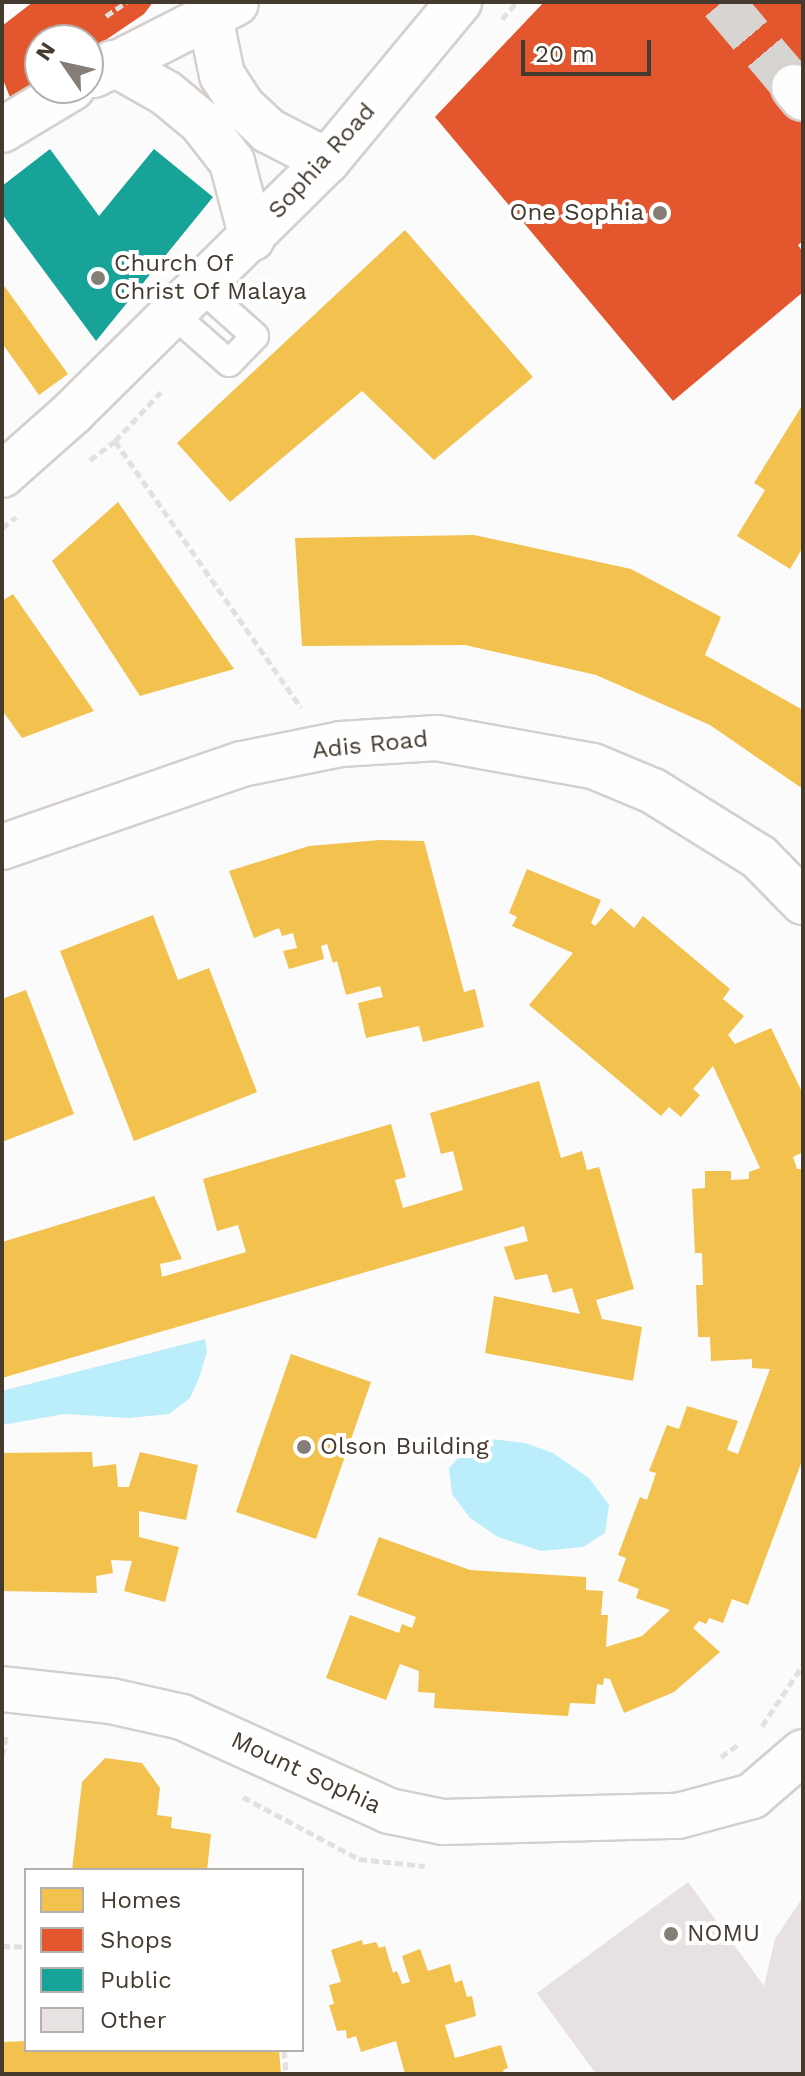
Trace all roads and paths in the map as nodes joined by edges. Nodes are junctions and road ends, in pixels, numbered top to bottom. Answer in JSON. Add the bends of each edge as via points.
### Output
{"nodes":[{"id":1,"x":459,"y":2,"type":"edge"},
{"id":2,"x":219,"y":7,"type":"edge"},
{"id":3,"x":104,"y":69,"type":"edge"},
{"id":4,"x":104,"y":72,"type":"edge"},
{"id":5,"x":45,"y":104,"type":"edge"},
{"id":6,"x":2,"y":130,"type":"edge"},
{"id":7,"x":327,"y":161,"type":"junction"},
{"id":8,"x":252,"y":238,"type":"junction"},
{"id":9,"x":187,"y":301,"type":"junction"},
{"id":10,"x":93,"y":392,"type":"junction"},
{"id":11,"x":2,"y":475,"type":"edge"},
{"id":12,"x":341,"y":744,"type":"junction"},
{"id":13,"x":2,"y":847,"type":"edge"},
{"id":14,"x":803,"y":902,"type":"edge"},
{"id":15,"x":803,"y":1665,"type":"edge"},
{"id":16,"x":2,"y":1689,"type":"edge"},
{"id":17,"x":759,"y":1731,"type":"dead end"},
{"id":18,"x":747,"y":1739,"type":"dead end"},
{"id":19,"x":798,"y":1757,"type":"edge"},
{"id":20,"x":710,"y":1764,"type":"dead end"},
{"id":21,"x":2,"y":1946,"type":"edge"},
{"id":22,"x":24,"y":1947,"type":"edge"},
{"id":23,"x":284,"y":2052,"type":"edge"},
{"id":24,"x":286,"y":2074,"type":"edge"}],
"edges":[{"from":1,"to":7,"type":"street","name":"Sophia Road"},
{"from":2,"to":3,"type":"street"},
{"from":2,"to":7,"type":"street","via":[[222,75],[242,106],[269,131]]},
{"from":4,"to":8,"type":"street","via":[[166,93],[201,122],[232,162]]},
{"from":5,"to":6,"type":"street"},
{"from":7,"to":8,"type":"street","name":"Sophia Road"},
{"from":8,"to":9,"type":"street","name":"Sophia Road"},
{"from":9,"to":9,"type":"lane","via":[[255,336],[229,363]]},
{"from":9,"to":10,"type":"street","name":"Sophia Road"},
{"from":10,"to":11,"type":"street","name":"Sophia Road"},
{"from":10,"to":12,"type":"path","via":[[115,441],[308,720]]},
{"from":12,"to":13,"type":"street","name":"Adis Road","via":[[242,764]]},
{"from":12,"to":14,"type":"street","name":"Adis Road","via":[[437,738],[593,766],[653,791],[733,838]]},
{"from":15,"to":17,"type":"path"},
{"from":16,"to":19,"type":"street","name":"Mount Sophia","via":[[111,1701],[182,1717],[389,1811],[443,1822],[678,1816],[752,1796]]},
{"from":18,"to":20,"type":"path"},
{"from":21,"to":22,"type":"path"},
{"from":23,"to":24,"type":"path"}]}
